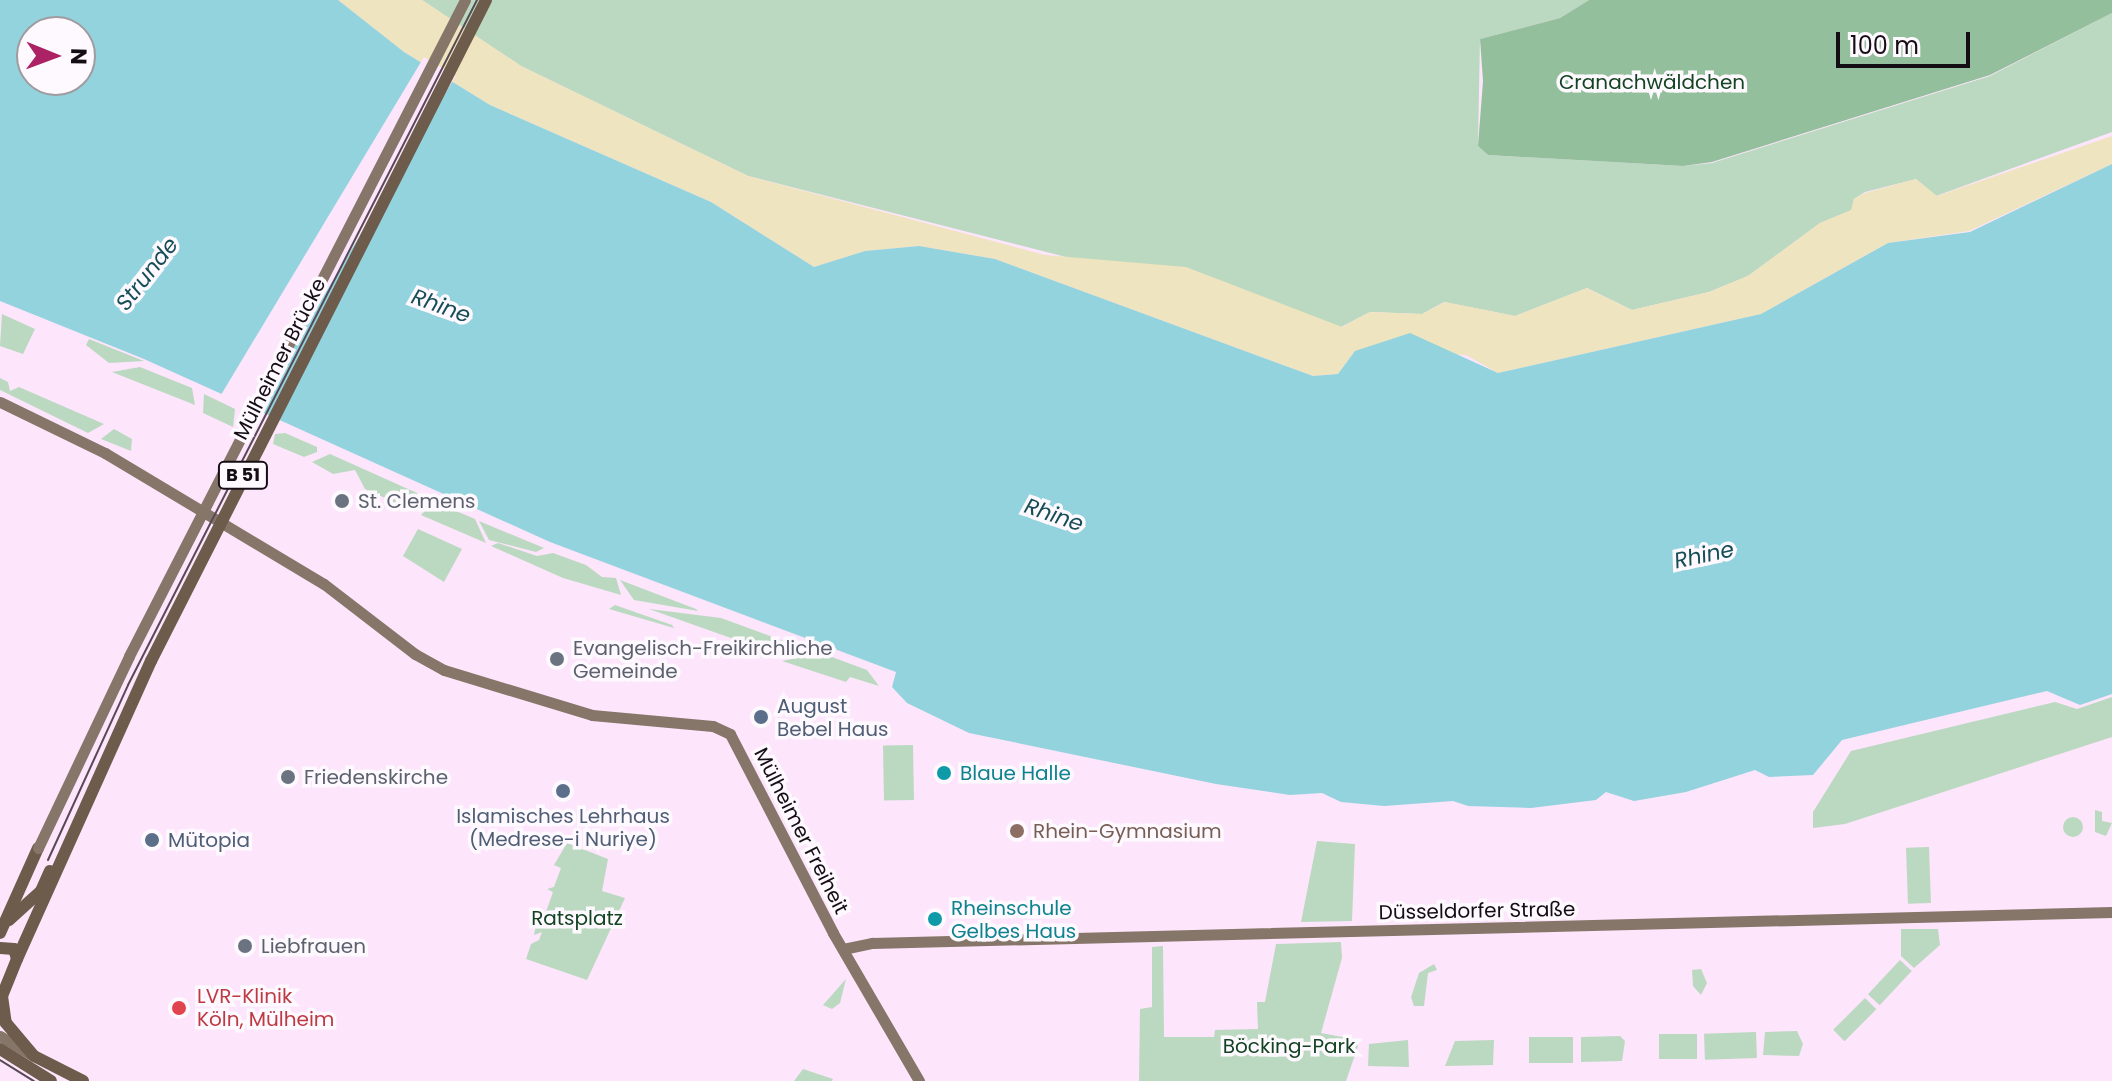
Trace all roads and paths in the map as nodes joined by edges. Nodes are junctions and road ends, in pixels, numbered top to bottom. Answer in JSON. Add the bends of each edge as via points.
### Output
{"nodes":[{"id":1,"x":465,"y":0,"type":"edge"},
{"id":2,"x":484,"y":0,"type":"edge"},
{"id":3,"x":0,"y":402,"type":"edge"},
{"id":4,"x":38,"y":848,"type":"joint"},
{"id":5,"x":2112,"y":912,"type":"edge"},
{"id":6,"x":2,"y":929,"type":"edge"},
{"id":7,"x":0,"y":948,"type":"edge"},
{"id":8,"x":843,"y":949,"type":"junction"},
{"id":9,"x":17,"y":959,"type":"junction"},
{"id":10,"x":0,"y":992,"type":"edge"},
{"id":11,"x":0,"y":1036,"type":"edge"},
{"id":12,"x":0,"y":1049,"type":"edge"},
{"id":13,"x":34,"y":1056,"type":"junction"},
{"id":14,"x":51,"y":1081,"type":"edge"},
{"id":15,"x":83,"y":1081,"type":"edge"},
{"id":16,"x":919,"y":1081,"type":"edge"}],
"edges":[{"from":1,"to":4,"type":"street","name":"Mülheimer Brücke","number":"B 51","bridge":true,"via":[[129,656]]},
{"from":2,"to":6,"type":"main road","name":"Mülheimer Brücke","number":"B 51","bridge":true,"via":[[137,680],[41,891]]},
{"from":2,"to":9,"type":"main road","name":"Mülheimer Brücke","number":"B 51","bridge":true,"via":[[151,661]]},
{"from":3,"to":8,"type":"street","name":"Mülheimer Freiheit","via":[[81,441],[324,584],[444,670],[592,715],[722,729],[736,742]]},
{"from":4,"to":6,"type":"main road","name":"Mülheimer Brücke","number":"B 51"},
{"from":5,"to":8,"type":"street","name":"Düsseldorfer Straße","via":[[872,943]]},
{"from":7,"to":9,"type":"main road","via":[[14,949]]},
{"from":8,"to":16,"type":"street","name":"Mülheimer Freiheit"},
{"from":9,"to":10,"type":"street","number":"B 51"},
{"from":9,"to":13,"type":"main road","number":"B 51","via":[[1,1007],[6,1023]]},
{"from":11,"to":13,"type":"street"},
{"from":12,"to":14,"type":"main road"},
{"from":13,"to":15,"type":"main road"}]}
